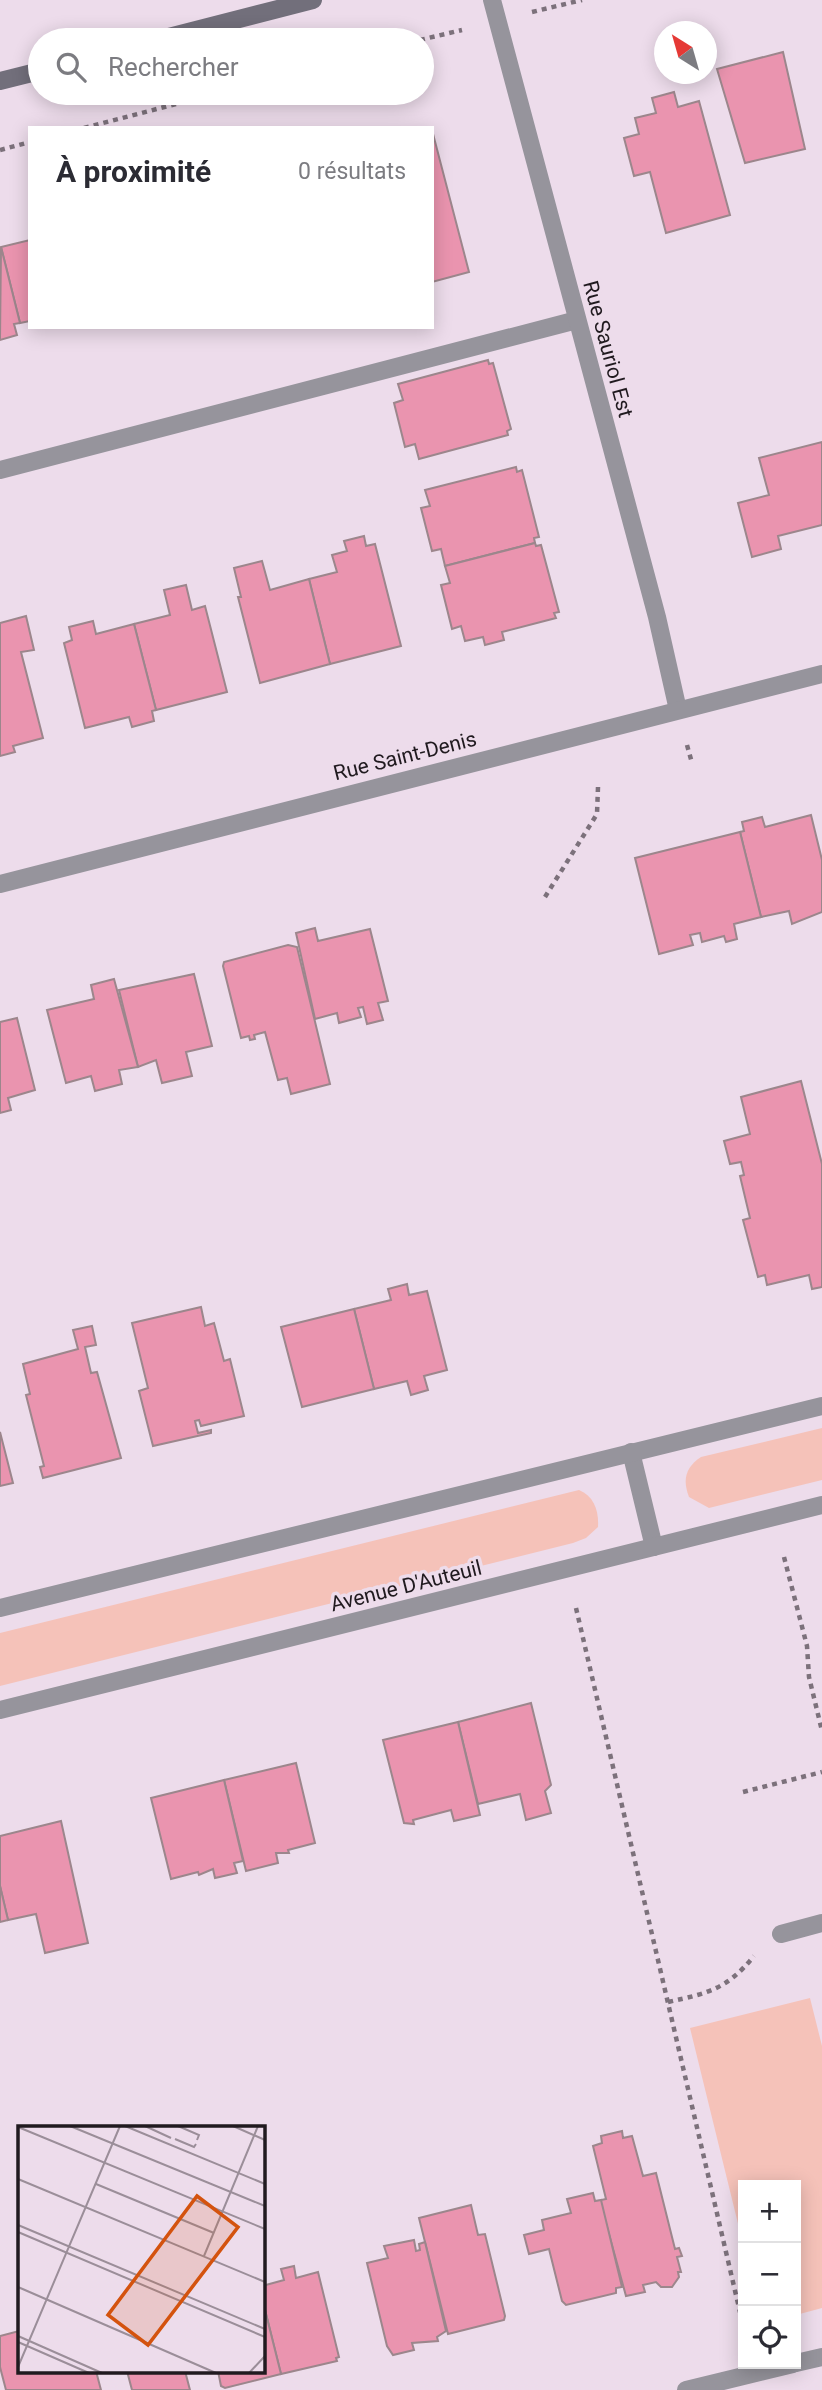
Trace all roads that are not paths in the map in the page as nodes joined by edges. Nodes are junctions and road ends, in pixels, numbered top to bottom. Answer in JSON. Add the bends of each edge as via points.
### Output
{"nodes":[{"id":1,"x":313,"y":0,"type":"edge"},
{"id":2,"x":492,"y":0,"type":"edge"},
{"id":3,"x":203,"y":28,"type":"edge"},
{"id":4,"x":28,"y":74,"type":"edge"},
{"id":5,"x":0,"y":81,"type":"edge"},
{"id":6,"x":577,"y":320,"type":"junction"},
{"id":7,"x":0,"y":470,"type":"edge"},
{"id":8,"x":822,"y":674,"type":"edge"},
{"id":9,"x":678,"y":710,"type":"junction"},
{"id":10,"x":0,"y":884,"type":"edge"},
{"id":11,"x":822,"y":1406,"type":"edge"},
{"id":12,"x":631,"y":1452,"type":"junction"},
{"id":13,"x":822,"y":1505,"type":"edge"},
{"id":14,"x":654,"y":1547,"type":"junction"},
{"id":15,"x":0,"y":1608,"type":"edge"},
{"id":16,"x":0,"y":1710,"type":"edge"},
{"id":17,"x":822,"y":1923,"type":"edge"},
{"id":18,"x":781,"y":1934,"type":"dead end"},
{"id":19,"x":822,"y":2357,"type":"edge"},
{"id":20,"x":801,"y":2362,"type":"edge"},
{"id":21,"x":770,"y":2369,"type":"edge"},
{"id":22,"x":686,"y":2390,"type":"edge"}],
"edges":[{"from":1,"to":3,"type":"main road"},
{"from":2,"to":6,"type":"street","name":"Rue Sauriol Est"},
{"from":4,"to":5,"type":"main road"},
{"from":6,"to":7,"type":"street"},
{"from":6,"to":9,"type":"street","name":"Rue Sauriol Est"},
{"from":8,"to":9,"type":"street","name":"Rue Saint-Denis"},
{"from":9,"to":10,"type":"street","name":"Rue Saint-Denis"},
{"from":11,"to":12,"type":"street"},
{"from":12,"to":14,"type":"street"},
{"from":12,"to":15,"type":"street"},
{"from":13,"to":14,"type":"street","name":"Avenue D'Auteuil"},
{"from":14,"to":16,"type":"street","name":"Avenue D'Auteuil"},
{"from":17,"to":18,"type":"street"},
{"from":19,"to":20,"type":"street"},
{"from":21,"to":22,"type":"street"}]}
